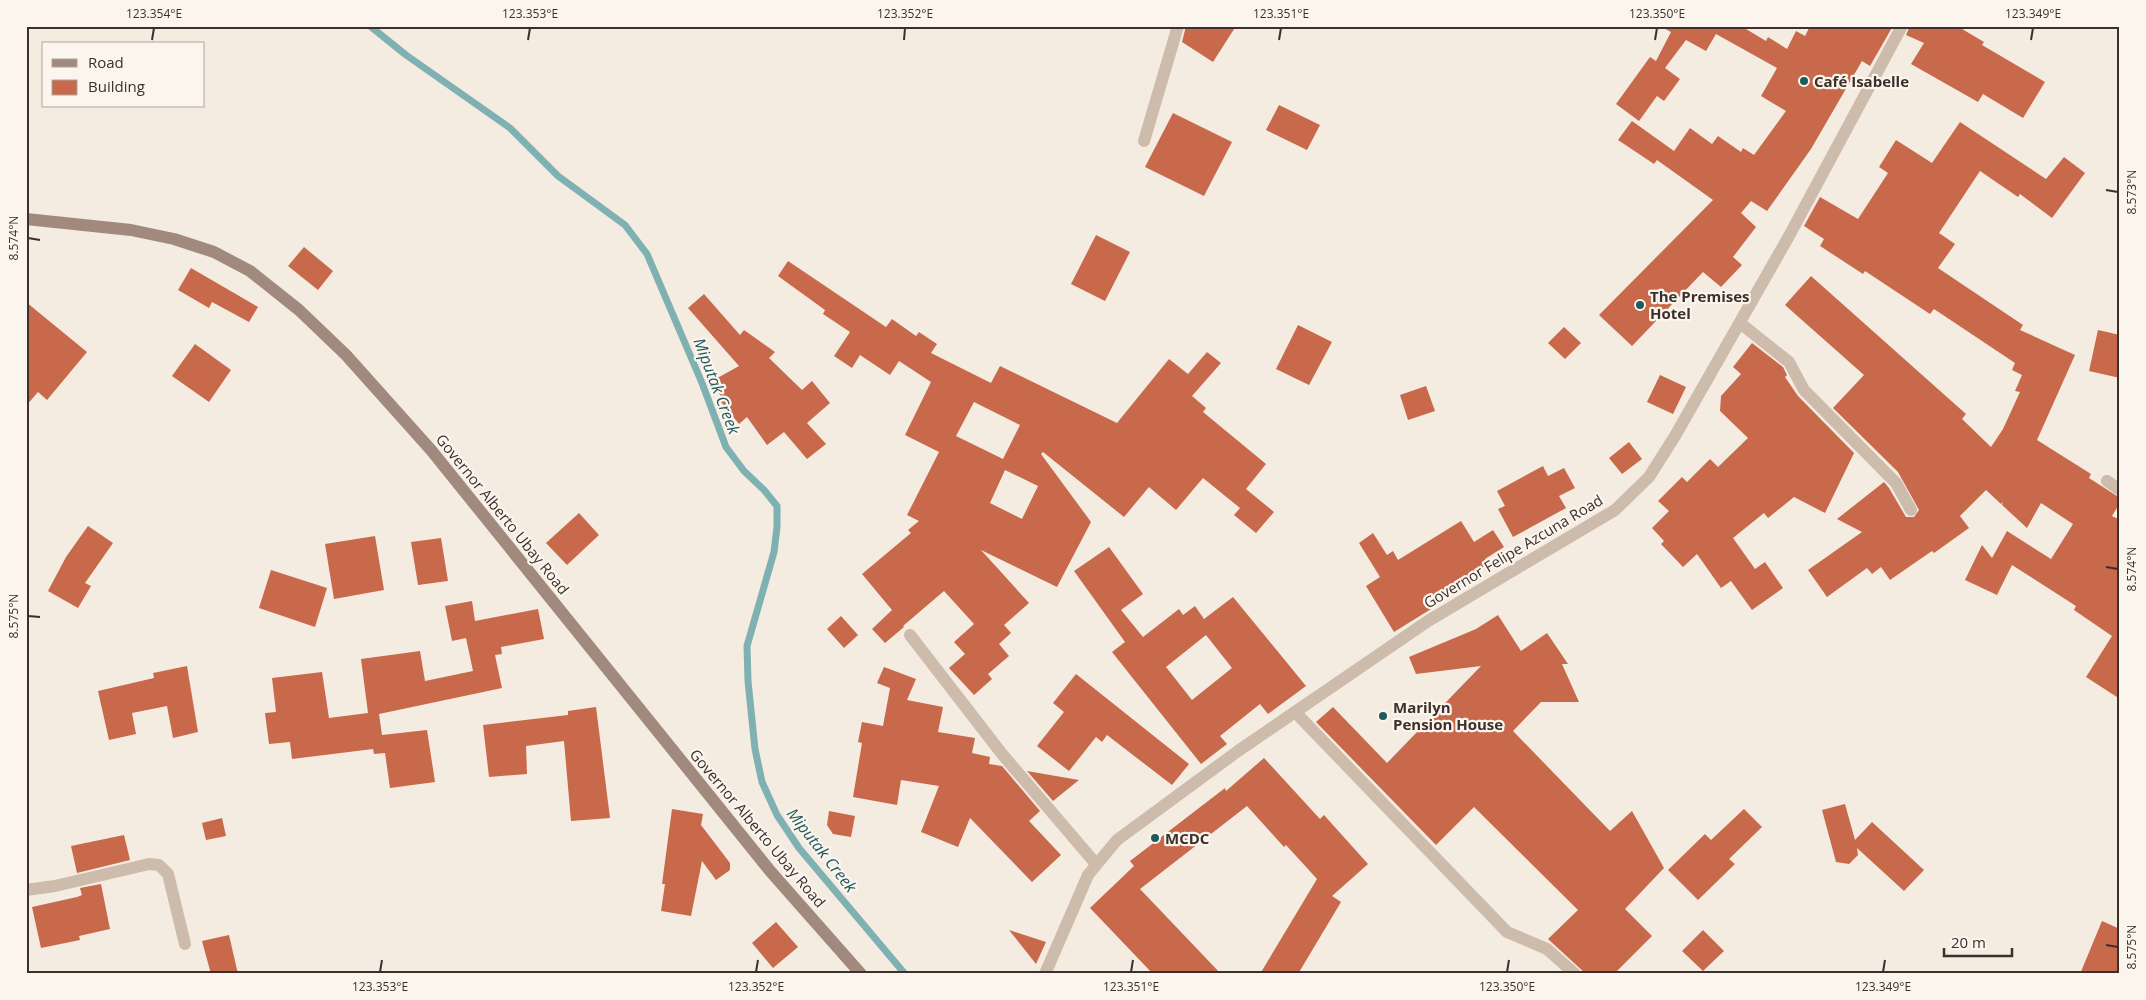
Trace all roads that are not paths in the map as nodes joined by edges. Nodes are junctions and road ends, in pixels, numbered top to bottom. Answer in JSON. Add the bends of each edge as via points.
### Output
{"nodes":[{"id":1,"x":1178,"y":26,"type":"edge"},
{"id":2,"x":1902,"y":26,"type":"edge"},
{"id":3,"x":1144,"y":140,"type":"dead end"},
{"id":4,"x":26,"y":219,"type":"edge"},
{"id":5,"x":1740,"y":323,"type":"junction"},
{"id":6,"x":2107,"y":481,"type":"dead end"},
{"id":7,"x":2120,"y":490,"type":"edge"},
{"id":8,"x":1911,"y":510,"type":"dead end"},
{"id":9,"x":910,"y":635,"type":"dead end"},
{"id":10,"x":1295,"y":712,"type":"junction"},
{"id":11,"x":1096,"y":864,"type":"junction"},
{"id":12,"x":26,"y":890,"type":"edge"},
{"id":13,"x":185,"y":944,"type":"dead end"},
{"id":14,"x":861,"y":974,"type":"edge"},
{"id":15,"x":1045,"y":974,"type":"edge"},
{"id":16,"x":1575,"y":974,"type":"edge"}],
"edges":[{"from":1,"to":3,"type":"street"},
{"from":2,"to":5,"type":"street","name":"Governor Felipe Azcuna Road"},
{"from":4,"to":14,"type":"main road","name":"Governor Alberto Ubay Road","via":[[174,238],[214,252],[250,271],[299,310],[346,355],[430,450],[771,872]]},
{"from":5,"to":8,"type":"street","via":[[1789,362],[1804,390],[1896,483]]},
{"from":5,"to":10,"type":"street","name":"Governor Felipe Azcuna Road","via":[[1649,478],[1615,510],[1428,621]]},
{"from":6,"to":7,"type":"street"},
{"from":9,"to":11,"type":"street","via":[[1002,754]]},
{"from":10,"to":11,"type":"street","name":"Governor Felipe Azcuna Road","via":[[1117,840]]},
{"from":10,"to":16,"type":"street","via":[[1507,932],[1547,949]]},
{"from":11,"to":15,"type":"street","name":"Governor Felipe Azcuna Road","via":[[1080,891]]},
{"from":12,"to":13,"type":"street","via":[[149,864],[158,865],[168,874]]}]}
